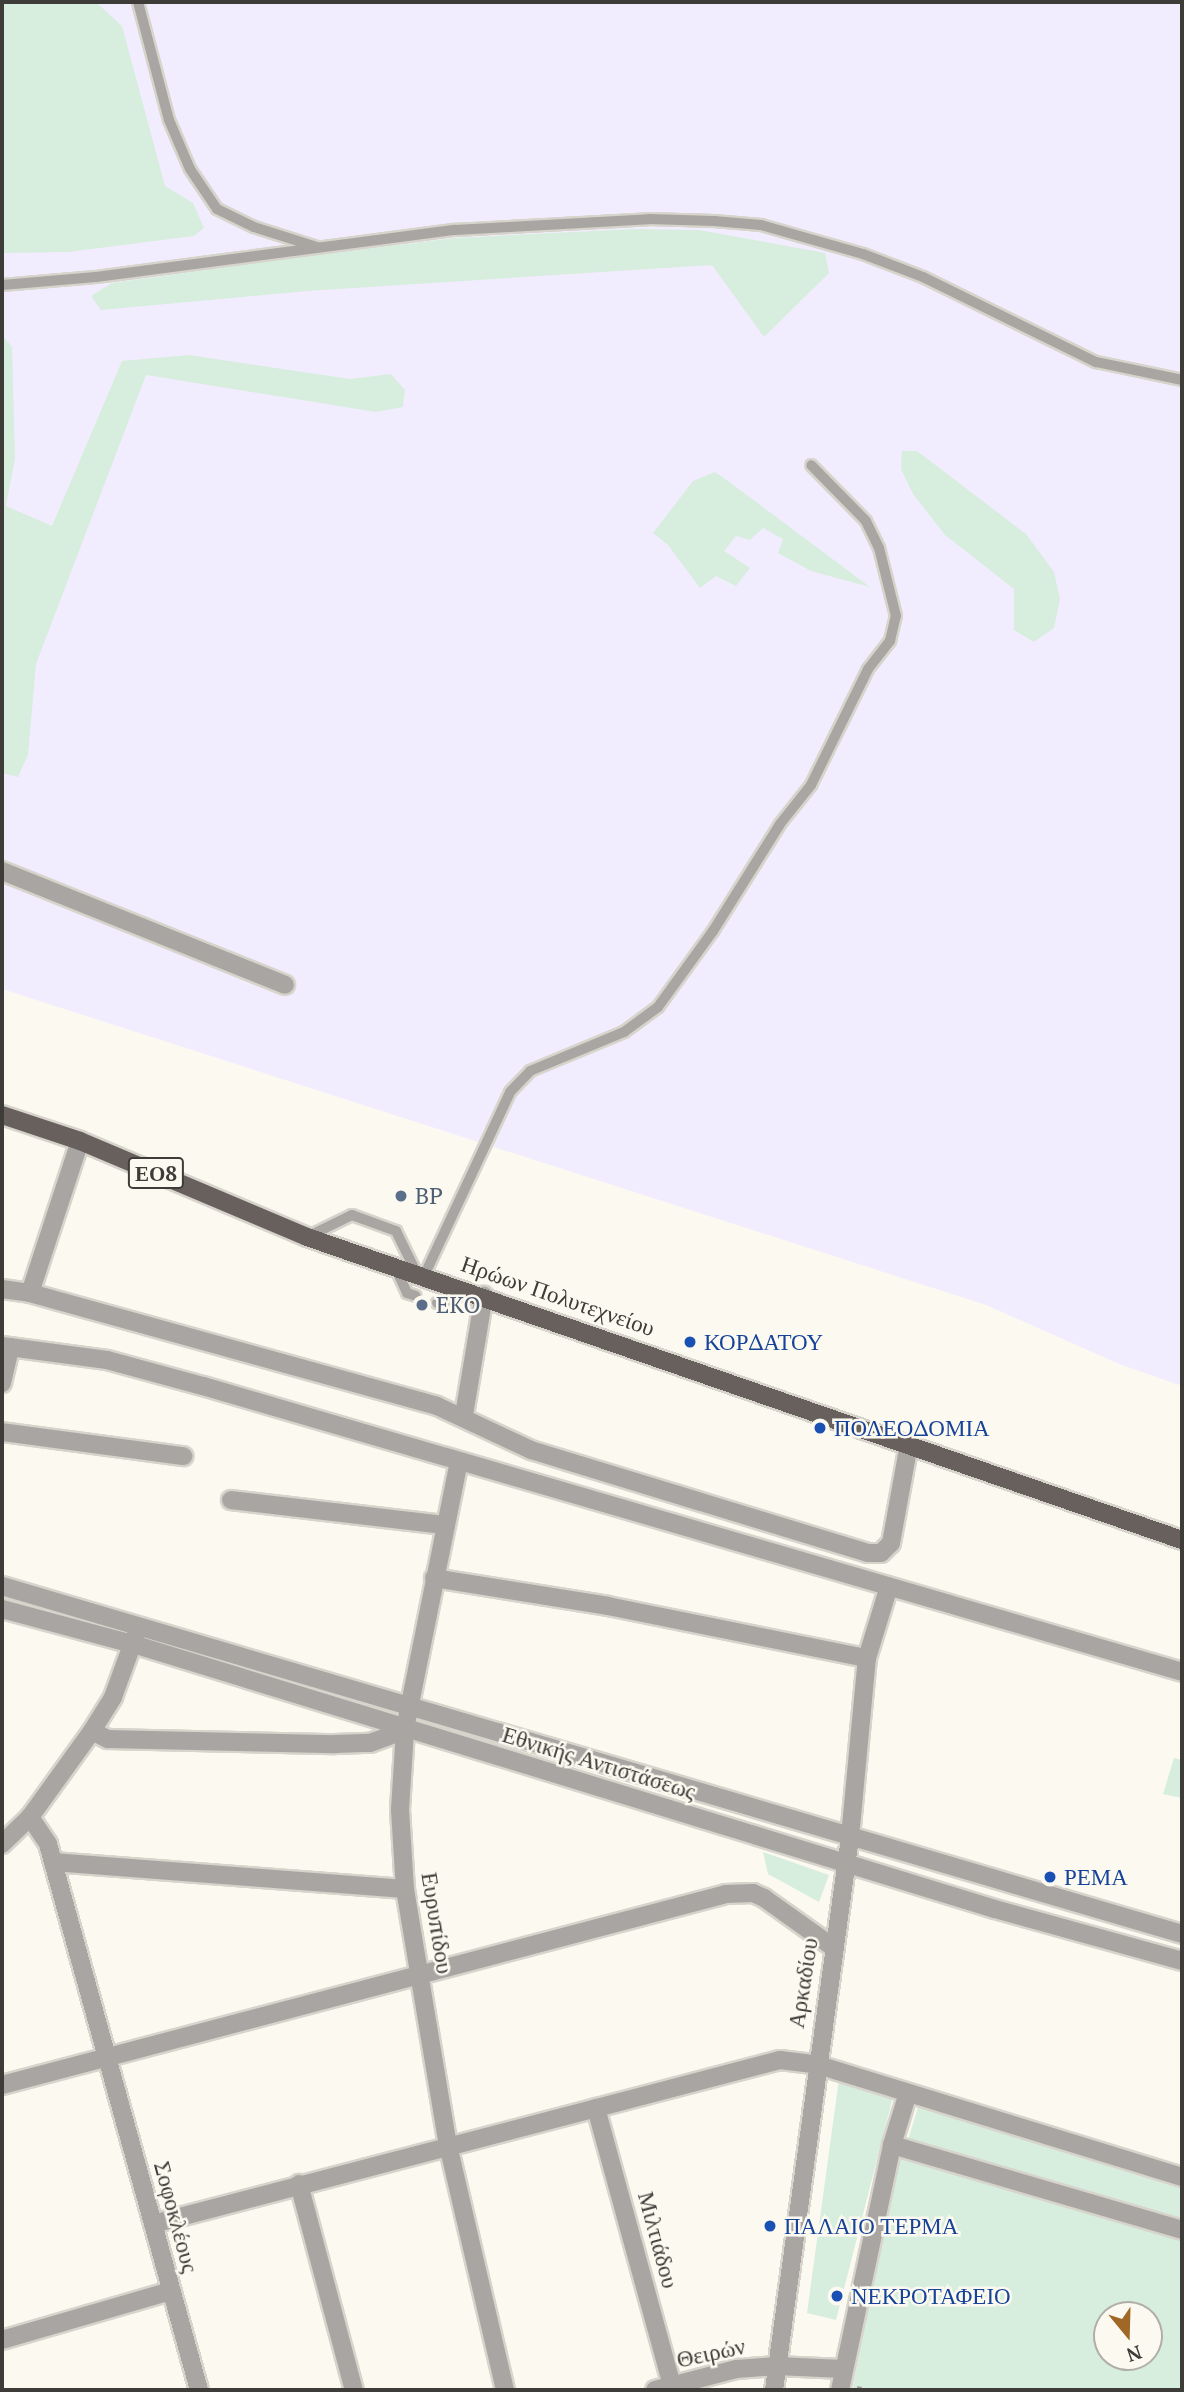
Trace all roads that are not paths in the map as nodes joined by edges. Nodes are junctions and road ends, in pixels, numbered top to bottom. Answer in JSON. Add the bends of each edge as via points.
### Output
{"nodes":[{"id":1,"x":138,"y":2,"type":"edge"},
{"id":2,"x":319,"y":248,"type":"junction"},
{"id":3,"x":2,"y":285,"type":"edge"},
{"id":4,"x":1182,"y":380,"type":"edge"},
{"id":5,"x":811,"y":465,"type":"dead end"},
{"id":6,"x":2,"y":871,"type":"edge"},
{"id":7,"x":285,"y":985,"type":"dead end"},
{"id":8,"x":2,"y":1115,"type":"edge"},
{"id":9,"x":80,"y":1141,"type":"junction"},
{"id":10,"x":307,"y":1237,"type":"junction"},
{"id":11,"x":395,"y":1267,"type":"junction"},
{"id":12,"x":420,"y":1275,"type":"junction"},
{"id":13,"x":2,"y":1289,"type":"edge"},
{"id":14,"x":464,"y":1289,"type":"junction"},
{"id":15,"x":30,"y":1293,"type":"junction"},
{"id":16,"x":416,"y":1296,"type":"dead end"},
{"id":17,"x":484,"y":1296,"type":"junction"},
{"id":18,"x":437,"y":1303,"type":"dead end"},
{"id":19,"x":6,"y":1346,"type":"edge"},
{"id":20,"x":2,"y":1383,"type":"edge"},
{"id":21,"x":464,"y":1415,"type":"junction"},
{"id":22,"x":2,"y":1432,"type":"edge"},
{"id":23,"x":909,"y":1444,"type":"junction"},
{"id":24,"x":183,"y":1456,"type":"dead end"},
{"id":25,"x":459,"y":1461,"type":"junction"},
{"id":26,"x":231,"y":1500,"type":"dead end"},
{"id":27,"x":444,"y":1525,"type":"junction"},
{"id":28,"x":1182,"y":1539,"type":"edge"},
{"id":29,"x":434,"y":1578,"type":"junction"},
{"id":30,"x":2,"y":1586,"type":"edge"},
{"id":31,"x":889,"y":1586,"type":"junction"},
{"id":32,"x":2,"y":1609,"type":"edge"},
{"id":33,"x":136,"y":1635,"type":"junction"},
{"id":34,"x":867,"y":1658,"type":"junction"},
{"id":35,"x":1182,"y":1672,"type":"edge"},
{"id":36,"x":411,"y":1708,"type":"junction"},
{"id":37,"x":405,"y":1730,"type":"junction"},
{"id":38,"x":92,"y":1731,"type":"junction"},
{"id":39,"x":30,"y":1817,"type":"junction"},
{"id":40,"x":850,"y":1837,"type":"junction"},
{"id":41,"x":2,"y":1844,"type":"edge"},
{"id":42,"x":53,"y":1862,"type":"junction"},
{"id":43,"x":846,"y":1863,"type":"junction"},
{"id":44,"x":405,"y":1889,"type":"junction"},
{"id":45,"x":1182,"y":1934,"type":"edge"},
{"id":46,"x":834,"y":1948,"type":"junction"},
{"id":47,"x":1182,"y":1961,"type":"edge"},
{"id":48,"x":421,"y":1976,"type":"junction"},
{"id":49,"x":108,"y":2056,"type":"junction"},
{"id":50,"x":815,"y":2064,"type":"junction"},
{"id":51,"x":2,"y":2085,"type":"edge"},
{"id":52,"x":908,"y":2093,"type":"junction"},
{"id":53,"x":596,"y":2108,"type":"junction"},
{"id":54,"x":448,"y":2145,"type":"junction"},
{"id":55,"x":892,"y":2145,"type":"junction"},
{"id":56,"x":1182,"y":2177,"type":"edge"},
{"id":57,"x":299,"y":2184,"type":"junction"},
{"id":58,"x":153,"y":2224,"type":"junction"},
{"id":59,"x":1182,"y":2230,"type":"edge"},
{"id":60,"x":172,"y":2291,"type":"junction"},
{"id":61,"x":2,"y":2340,"type":"edge"},
{"id":62,"x":777,"y":2366,"type":"junction"},
{"id":63,"x":843,"y":2369,"type":"junction"},
{"id":64,"x":663,"y":2388,"type":"edge"},
{"id":65,"x":199,"y":2390,"type":"edge"},
{"id":66,"x":354,"y":2390,"type":"edge"},
{"id":67,"x":505,"y":2390,"type":"edge"},
{"id":68,"x":774,"y":2390,"type":"edge"},
{"id":69,"x":840,"y":2390,"type":"edge"}],
"edges":[{"from":1,"to":2,"type":"lane","via":[[169,120],[190,169],[217,209],[254,227]]},
{"from":2,"to":3,"type":"lane"},
{"from":2,"to":4,"type":"lane","via":[[455,230],[622,221],[761,225],[809,236],[923,277],[1096,362]]},
{"from":5,"to":12,"type":"lane","via":[[866,521],[879,548],[896,616],[890,641],[867,668],[811,785],[658,1007],[624,1032],[530,1071],[510,1093]]},
{"from":6,"to":7,"type":"street"},
{"from":8,"to":9,"type":"main road","name":"Ηρώων Πολυτεχνείου","number":"ΕΟ8"},
{"from":9,"to":10,"type":"main road","name":"Ηρώων Πολυτεχνείου","number":"ΕΟ8"},
{"from":9,"to":15,"type":"street"},
{"from":10,"to":11,"type":"main road","name":"Ηρώων Πολυτεχνείου","number":"ΕΟ8"},
{"from":10,"to":12,"type":"lane","via":[[352,1215],[396,1231]]},
{"from":11,"to":12,"type":"main road","name":"Ηρώων Πολυτεχνείου","number":"ΕΟ8"},
{"from":11,"to":16,"type":"lane","via":[[407,1293]]},
{"from":12,"to":14,"type":"main road","name":"Ηρώων Πολυτεχνείου","number":"ΕΟ8"},
{"from":13,"to":15,"type":"street"},
{"from":14,"to":17,"type":"main road","name":"Ηρώων Πολυτεχνείου","number":"ΕΟ8"},
{"from":14,"to":18,"type":"lane","via":[[454,1299]]},
{"from":15,"to":21,"type":"street"},
{"from":17,"to":21,"type":"street"},
{"from":17,"to":23,"type":"main road","name":"Ηρώων Πολυτεχνείου","number":"ΕΟ8"},
{"from":19,"to":20,"type":"street"},
{"from":19,"to":25,"type":"street","via":[[107,1360]]},
{"from":21,"to":23,"type":"street","via":[[530,1450],[868,1553],[881,1553],[891,1543]]},
{"from":22,"to":24,"type":"street"},
{"from":23,"to":28,"type":"main road","name":"Ηρώων Πολυτεχνείου","number":"ΕΟ8"},
{"from":25,"to":27,"type":"street","name":"Ευρυπίδου"},
{"from":25,"to":31,"type":"street"},
{"from":26,"to":27,"type":"street"},
{"from":27,"to":29,"type":"street","name":"Ευρυπίδου"},
{"from":29,"to":34,"type":"street","via":[[608,1605]]},
{"from":29,"to":36,"type":"street","name":"Ευρυπίδου"},
{"from":30,"to":33,"type":"street","name":"Εθνικής Αντιστάσεως"},
{"from":31,"to":34,"type":"street","name":"Αρκαδίου"},
{"from":31,"to":35,"type":"street"},
{"from":32,"to":33,"type":"street","name":"Εθνικής Αντιστάσεως"},
{"from":33,"to":36,"type":"street","name":"Εθνικής Αντιστάσεως"},
{"from":33,"to":37,"type":"street","name":"Εθνικής Αντιστάσεως"},
{"from":33,"to":38,"type":"street","via":[[113,1697]]},
{"from":34,"to":40,"type":"street","name":"Αρκαδίου"},
{"from":36,"to":37,"type":"street","name":"Ευρυπίδου"},
{"from":36,"to":40,"type":"street","name":"Εθνικής Αντιστάσεως"},
{"from":37,"to":38,"type":"street","via":[[370,1743],[335,1744],[108,1739]]},
{"from":37,"to":43,"type":"street","name":"Εθνικής Αντιστάσεως"},
{"from":37,"to":44,"type":"street","name":"Ευρυπίδου","via":[[400,1810]]},
{"from":38,"to":39,"type":"street"},
{"from":39,"to":41,"type":"street"},
{"from":39,"to":42,"type":"street","name":"Σοφοκλέους","via":[[41,1829]]},
{"from":40,"to":43,"type":"street","name":"Αρκαδίου"},
{"from":40,"to":45,"type":"street","name":"Εθνικής Αντιστάσεως"},
{"from":42,"to":44,"type":"street"},
{"from":42,"to":49,"type":"street","name":"Σοφοκλέους"},
{"from":43,"to":46,"type":"street","name":"Αρκαδίου"},
{"from":43,"to":47,"type":"street","name":"Εθνικής Αντιστάσεως"},
{"from":44,"to":48,"type":"street","name":"Ευρυπίδου"},
{"from":46,"to":48,"type":"street","via":[[764,1898],[741,1892]]},
{"from":46,"to":50,"type":"street","name":"Αρκαδίου"},
{"from":48,"to":49,"type":"street"},
{"from":48,"to":54,"type":"street","name":"Ευρυπίδου"},
{"from":49,"to":51,"type":"street"},
{"from":49,"to":58,"type":"street","name":"Σοφοκλέους"},
{"from":50,"to":52,"type":"street"},
{"from":50,"to":53,"type":"street","via":[[780,2060]]},
{"from":50,"to":62,"type":"street","name":"Αρκαδίου"},
{"from":52,"to":55,"type":"street"},
{"from":52,"to":56,"type":"street"},
{"from":53,"to":54,"type":"street"},
{"from":53,"to":64,"type":"street","name":"Μιλτιάδου"},
{"from":54,"to":57,"type":"street"},
{"from":54,"to":67,"type":"street","name":"Ευρυπίδου"},
{"from":55,"to":59,"type":"street"},
{"from":55,"to":63,"type":"street"},
{"from":57,"to":58,"type":"street"},
{"from":57,"to":66,"type":"street"},
{"from":58,"to":60,"type":"street","name":"Σοφοκλέους"},
{"from":60,"to":61,"type":"street"},
{"from":60,"to":65,"type":"street","name":"Σοφοκλέους"},
{"from":62,"to":63,"type":"street","name":"Θειρών"},
{"from":62,"to":64,"type":"street","name":"Θειρών","via":[[736,2368]]},
{"from":62,"to":68,"type":"street","name":"Αρκαδίου"},
{"from":63,"to":69,"type":"street"}]}
